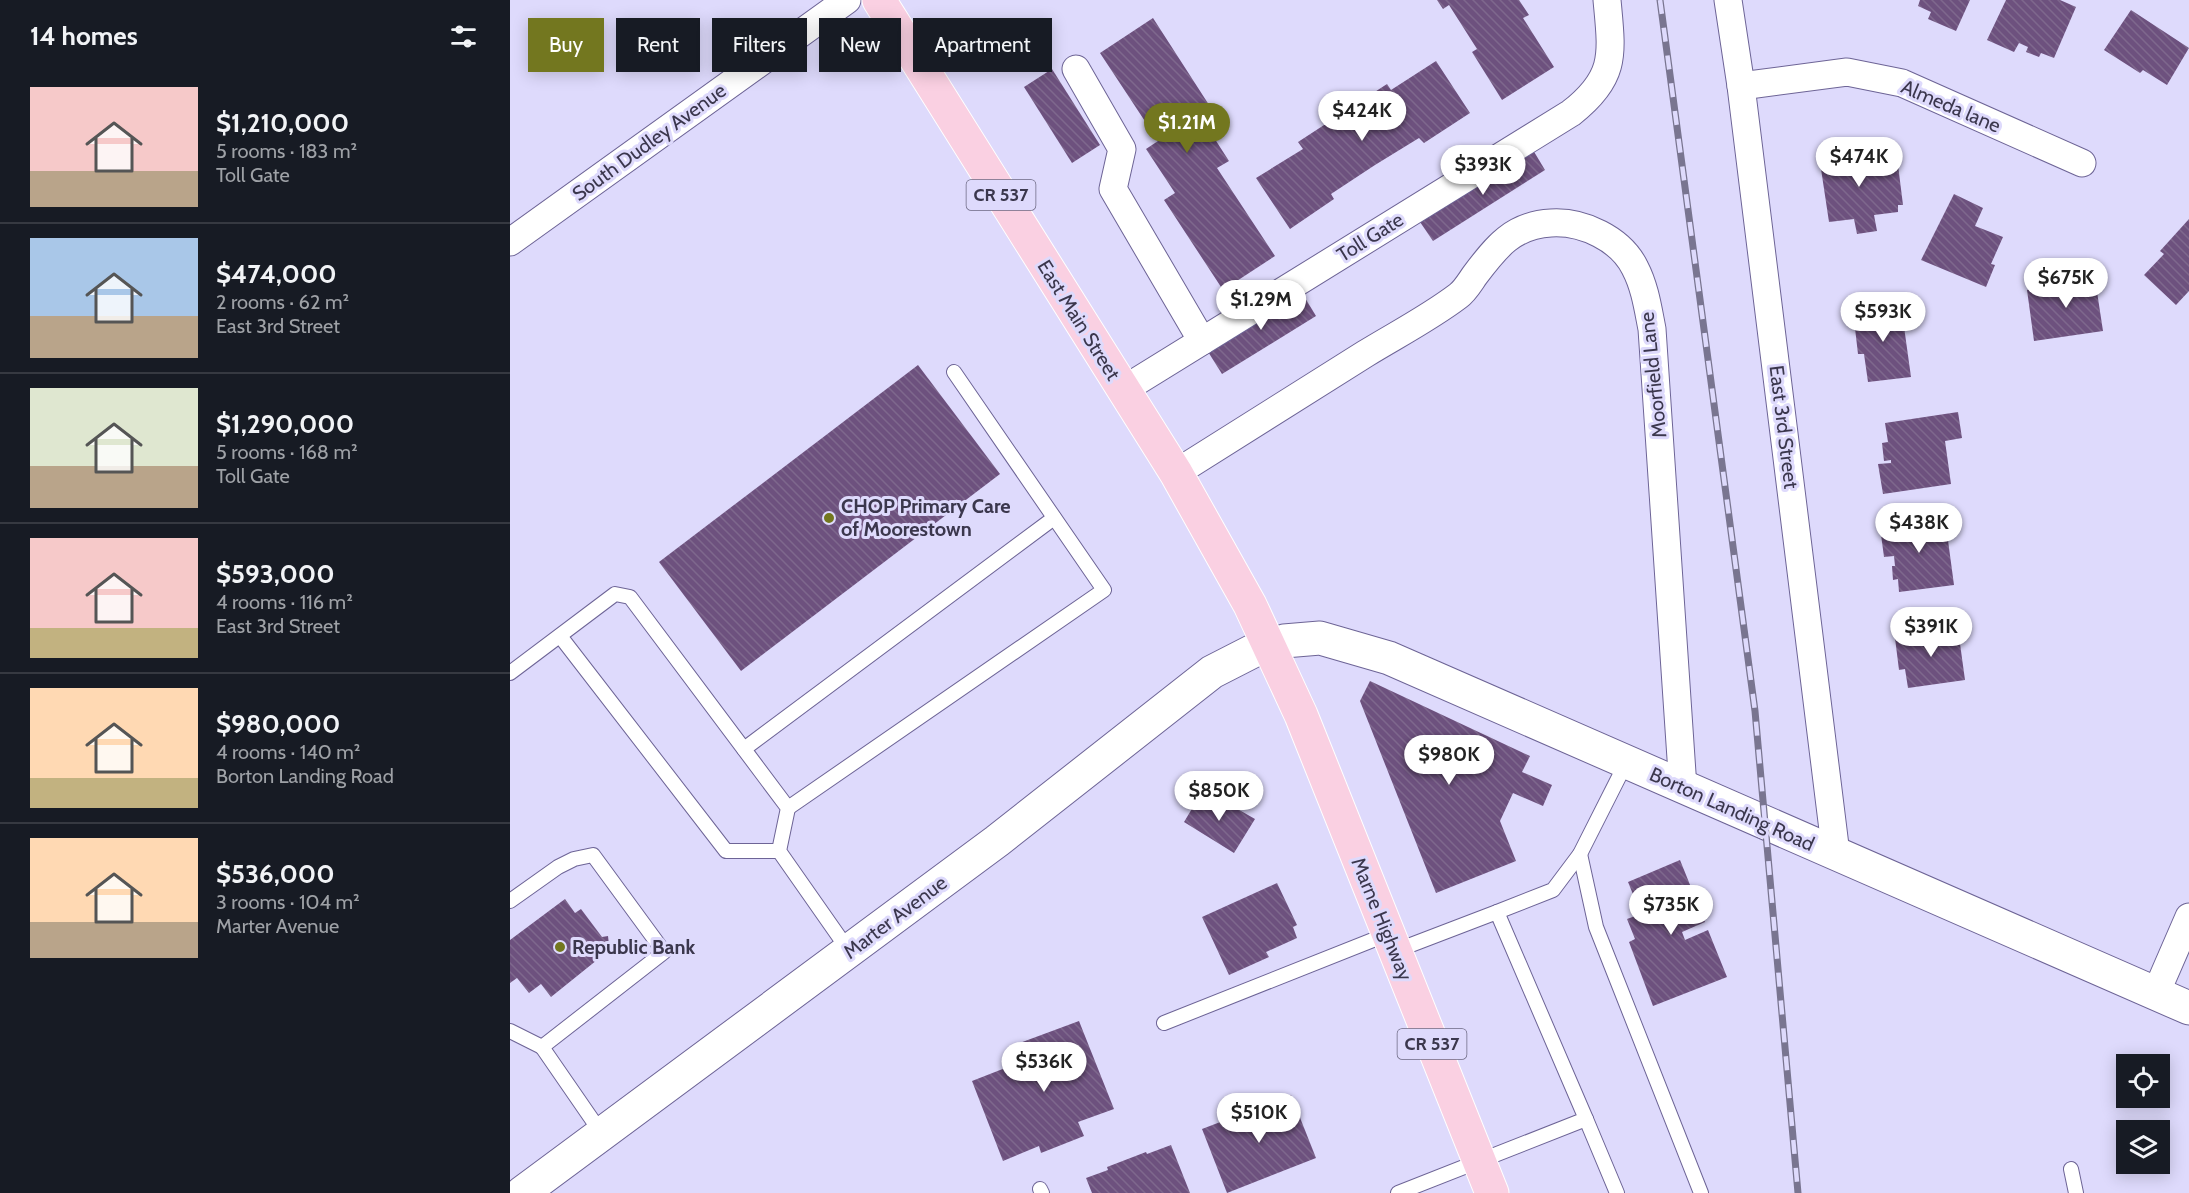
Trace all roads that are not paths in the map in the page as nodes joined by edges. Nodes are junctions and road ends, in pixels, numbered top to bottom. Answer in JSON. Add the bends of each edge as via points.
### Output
{"nodes":[{"id":1,"x":847,"y":0,"type":"edge"},
{"id":2,"x":879,"y":0,"type":"edge"},
{"id":3,"x":1607,"y":0,"type":"edge"},
{"id":4,"x":1728,"y":0,"type":"edge"},
{"id":5,"x":1076,"y":69,"type":"dead end"},
{"id":6,"x":1741,"y":86,"type":"junction"},
{"id":7,"x":2082,"y":163,"type":"dead end"},
{"id":8,"x":510,"y":242,"type":"edge"},
{"id":9,"x":1202,"y":341,"type":"junction"},
{"id":10,"x":954,"y":372,"type":"dead end"},
{"id":11,"x":1123,"y":390,"type":"junction"},
{"id":12,"x":1176,"y":473,"type":"junction"},
{"id":13,"x":1054,"y":518,"type":"junction"},
{"id":14,"x":560,"y":636,"type":"junction"},
{"id":15,"x":1270,"y":645,"type":"junction"},
{"id":16,"x":510,"y":673,"type":"edge"},
{"id":17,"x":744,"y":749,"type":"junction"},
{"id":18,"x":1626,"y":763,"type":"junction"},
{"id":19,"x":1683,"y":788,"type":"junction"},
{"id":20,"x":788,"y":808,"type":"junction"},
{"id":21,"x":779,"y":851,"type":"junction"},
{"id":22,"x":1580,"y":854,"type":"junction"},
{"id":23,"x":1836,"y":854,"type":"junction"},
{"id":24,"x":510,"y":901,"type":"edge"},
{"id":25,"x":1497,"y":912,"type":"junction"},
{"id":26,"x":2189,"y":917,"type":"edge"},
{"id":27,"x":1392,"y":943,"type":"junction"},
{"id":28,"x":849,"y":951,"type":"junction"},
{"id":29,"x":2156,"y":993,"type":"junction"},
{"id":30,"x":2189,"y":1008,"type":"edge"},
{"id":31,"x":1164,"y":1023,"type":"dead end"},
{"id":32,"x":510,"y":1031,"type":"edge"},
{"id":33,"x":542,"y":1047,"type":"junction"},
{"id":34,"x":1586,"y":1119,"type":"junction"},
{"id":35,"x":602,"y":1134,"type":"junction"},
{"id":36,"x":1479,"y":1161,"type":"junction"},
{"id":37,"x":2071,"y":1169,"type":"dead end"},
{"id":38,"x":522,"y":1193,"type":"edge"},
{"id":39,"x":1398,"y":1193,"type":"edge"},
{"id":40,"x":1492,"y":1193,"type":"edge"},
{"id":41,"x":1617,"y":1193,"type":"edge"},
{"id":42,"x":1701,"y":1193,"type":"edge"},
{"id":43,"x":2076,"y":1193,"type":"edge"}],
"edges":[{"from":1,"to":8,"type":"street","name":"South Dudley Avenue"},
{"from":2,"to":11,"type":"main road","name":"East Main Street","number":"CR 537"},
{"from":3,"to":9,"type":"street","name":"Toll Gate","via":[[1610,54],[1606,73],[1588,100]]},
{"from":4,"to":6,"type":"street","name":"East 3rd Street"},
{"from":5,"to":9,"type":"street","via":[[1122,149],[1113,189]]},
{"from":6,"to":7,"type":"street","name":"Almeda lane","via":[[1847,72],[1902,83]]},
{"from":6,"to":23,"type":"street","name":"East 3rd Street"},
{"from":9,"to":11,"type":"street","name":"Toll Gate"},
{"from":10,"to":13,"type":"lane"},
{"from":11,"to":12,"type":"main road","name":"East Main Street","number":"CR 537"},
{"from":12,"to":15,"type":"main road","name":"East Main Street","number":"CR 537"},
{"from":12,"to":19,"type":"street","name":"Moorfield Lane","via":[[1460,295],[1498,245],[1514,234],[1529,227],[1567,223],[1587,227],[1604,237],[1635,266],[1652,329]]},
{"from":13,"to":17,"type":"lane"},
{"from":13,"to":20,"type":"lane","via":[[1104,590]]},
{"from":14,"to":16,"type":"lane"},
{"from":14,"to":17,"type":"lane","via":[[615,594],[630,597]]},
{"from":14,"to":21,"type":"lane","via":[[726,851]]},
{"from":15,"to":18,"type":"street","name":"Borton Landing Road","via":[[1320,638],[1389,658]]},
{"from":15,"to":27,"type":"main road","name":"Marne Highway","number":"CR 537"},
{"from":15,"to":28,"type":"street","name":"Marter Avenue","via":[[1212,672]]},
{"from":17,"to":20,"type":"lane"},
{"from":18,"to":19,"type":"street","name":"Borton Landing Road"},
{"from":18,"to":22,"type":"lane"},
{"from":19,"to":23,"type":"street","name":"Borton Landing Road"},
{"from":20,"to":21,"type":"lane"},
{"from":21,"to":28,"type":"lane"},
{"from":22,"to":25,"type":"lane","via":[[1553,890]]},
{"from":22,"to":42,"type":"lane","via":[[1596,927]]},
{"from":23,"to":29,"type":"street","name":"Borton Landing Road"},
{"from":24,"to":33,"type":"lane","via":[[558,867],[593,855],[664,952]]},
{"from":25,"to":27,"type":"lane"},
{"from":25,"to":34,"type":"lane"},
{"from":26,"to":29,"type":"street"},
{"from":27,"to":31,"type":"lane"},
{"from":27,"to":36,"type":"main road","name":"Marne Highway","number":"CR 537"},
{"from":28,"to":35,"type":"street","name":"Marter Avenue"},
{"from":29,"to":30,"type":"street","name":"Borton Landing Road"},
{"from":32,"to":33,"type":"lane"},
{"from":33,"to":35,"type":"lane"},
{"from":34,"to":36,"type":"lane"},
{"from":34,"to":41,"type":"lane"},
{"from":35,"to":38,"type":"street","name":"Marter Avenue"},
{"from":36,"to":39,"type":"lane"},
{"from":36,"to":40,"type":"main road","name":"Marne Highway","number":"CR 537"},
{"from":37,"to":43,"type":"lane"}]}
